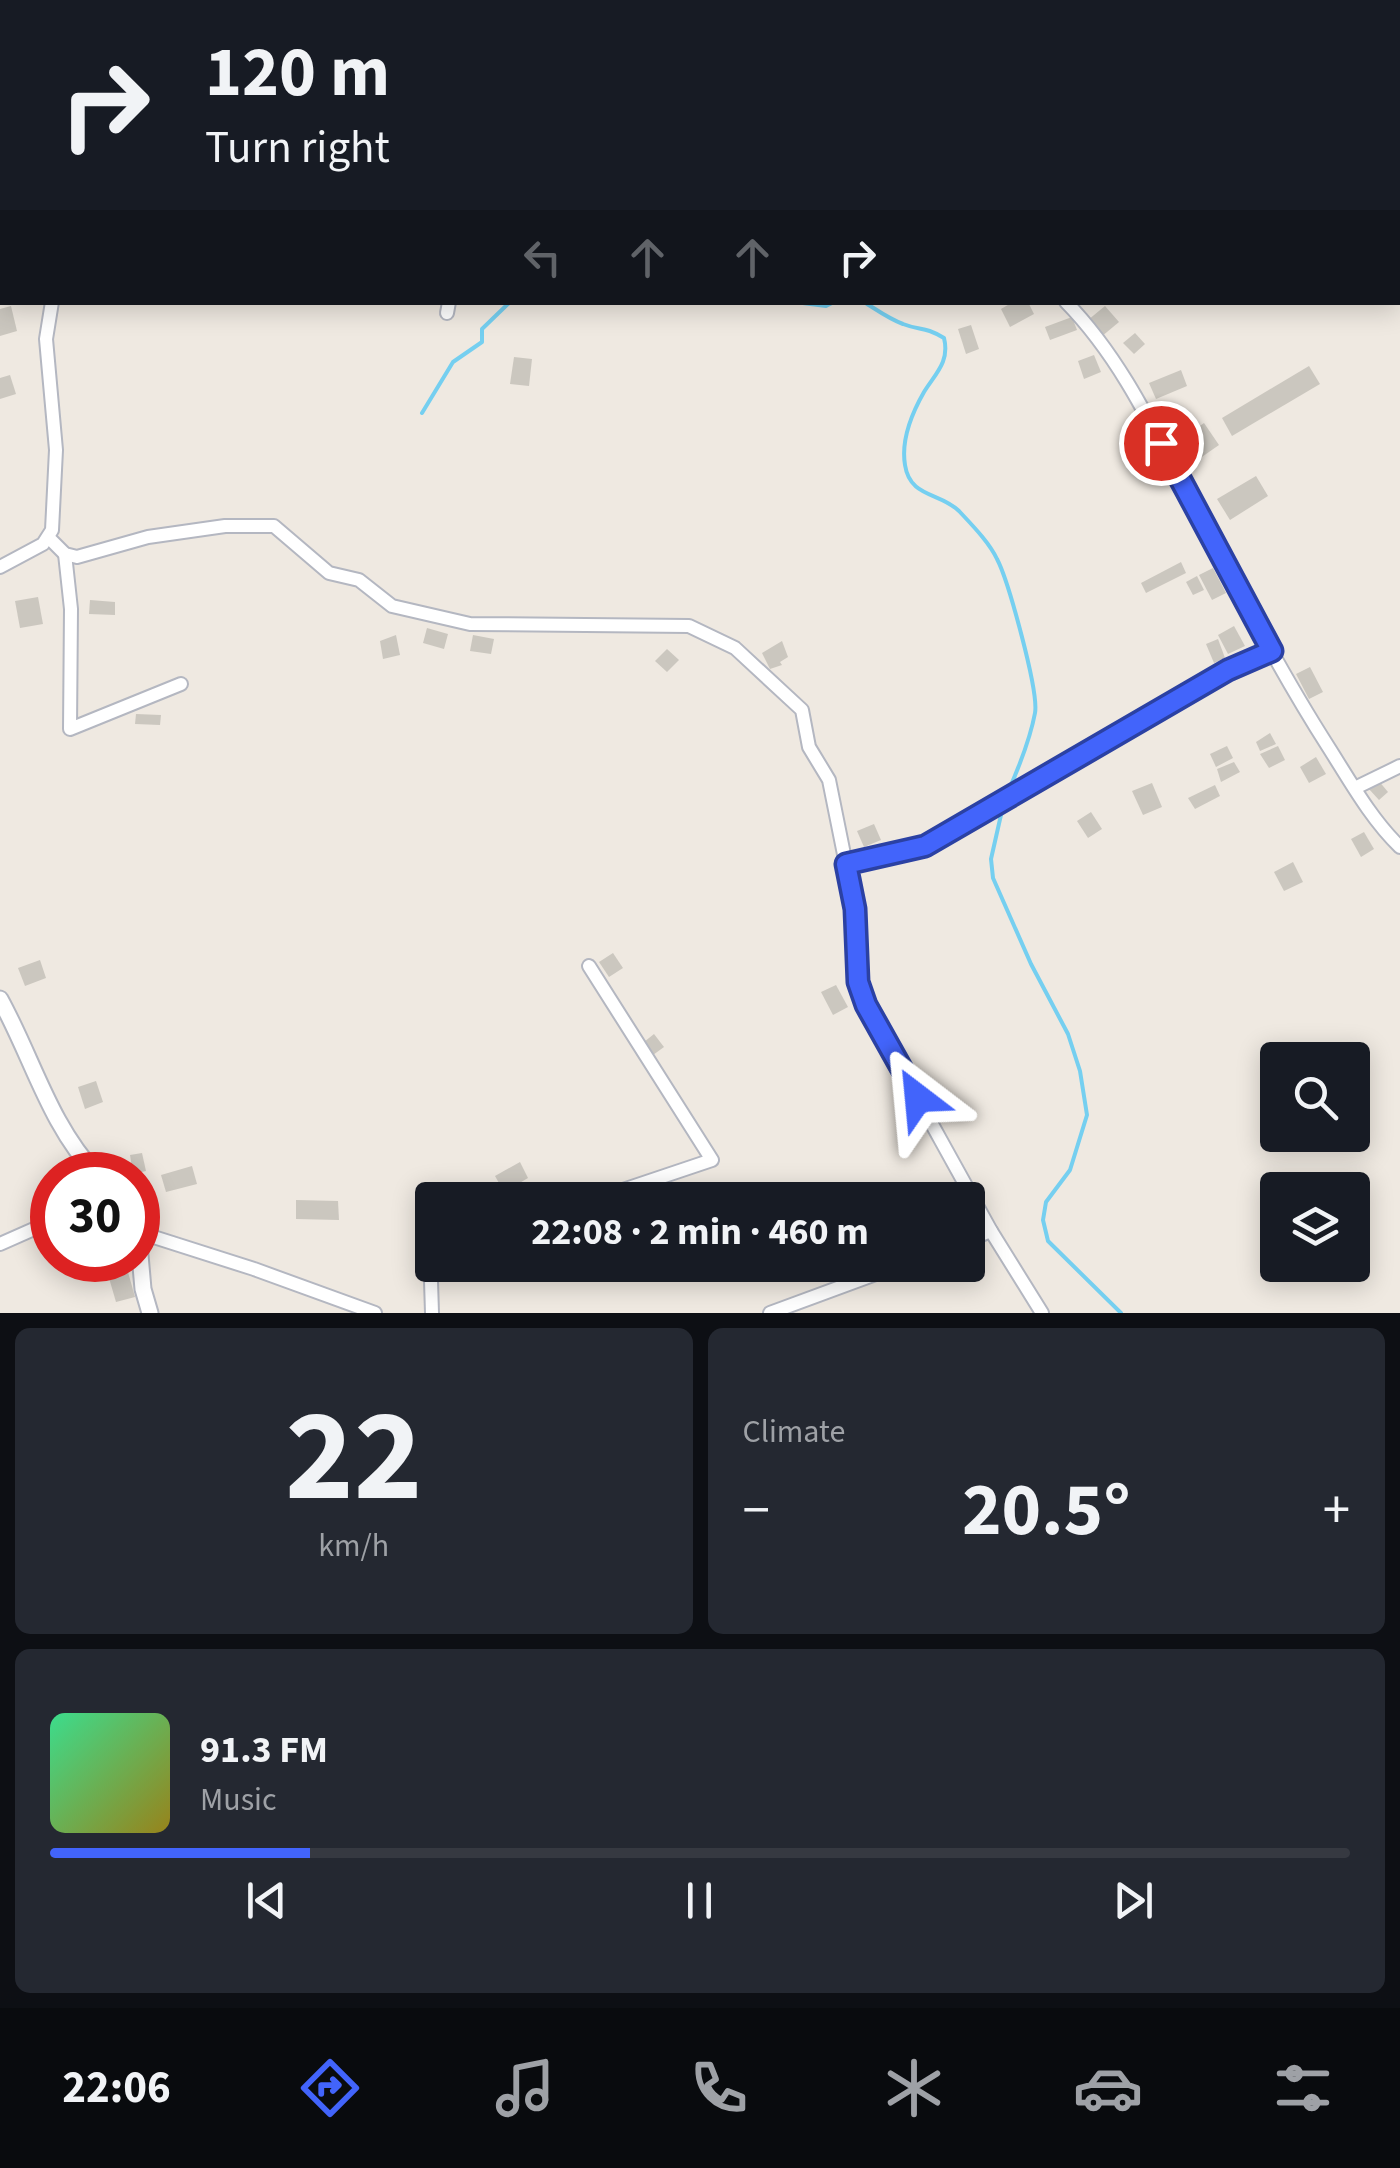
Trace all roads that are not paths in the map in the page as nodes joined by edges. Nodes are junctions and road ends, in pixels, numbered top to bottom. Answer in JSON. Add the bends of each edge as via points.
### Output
{"nodes":[{"id":1,"x":52,"y":305,"type":"edge"},
{"id":2,"x":1069,"y":305,"type":"edge"},
{"id":3,"x":50,"y":538,"type":"junction"},
{"id":4,"x":65,"y":554,"type":"junction"},
{"id":5,"x":0,"y":567,"type":"edge"},
{"id":6,"x":1272,"y":651,"type":"junction"},
{"id":7,"x":181,"y":684,"type":"dead end"},
{"id":8,"x":1400,"y":766,"type":"edge"},
{"id":9,"x":1355,"y":788,"type":"junction"},
{"id":10,"x":1400,"y":847,"type":"edge"},
{"id":11,"x":846,"y":864,"type":"junction"},
{"id":12,"x":589,"y":966,"type":"dead end"},
{"id":13,"x":0,"y":999,"type":"edge"},
{"id":14,"x":75,"y":1152,"type":"edge"},
{"id":15,"x":647,"y":1182,"type":"edge"},
{"id":16,"x":30,"y":1231,"type":"edge"},
{"id":17,"x":992,"y":1231,"type":"junction"},
{"id":18,"x":985,"y":1234,"type":"edge"},
{"id":19,"x":160,"y":1239,"type":"edge"},
{"id":20,"x":0,"y":1244,"type":"edge"},
{"id":21,"x":142,"y":1282,"type":"edge"},
{"id":22,"x":432,"y":1282,"type":"edge"},
{"id":23,"x":854,"y":1282,"type":"edge"},
{"id":24,"x":150,"y":1313,"type":"edge"},
{"id":25,"x":375,"y":1313,"type":"edge"},
{"id":26,"x":432,"y":1313,"type":"edge"},
{"id":27,"x":770,"y":1313,"type":"edge"},
{"id":28,"x":1042,"y":1313,"type":"edge"}],
"edges":[{"from":1,"to":3,"type":"street","via":[[46,340],[56,450]]},
{"from":2,"to":6,"type":"street","via":[[1128,380]]},
{"from":3,"to":4,"type":"street"},
{"from":3,"to":5,"type":"street"},
{"from":4,"to":7,"type":"street","via":[[70,729]]},
{"from":4,"to":11,"type":"street","via":[[77,557],[206,528],[274,526],[329,573],[359,580],[392,606],[470,624],[689,626],[735,648],[802,710],[809,746],[829,780]]},
{"from":6,"to":9,"type":"street"},
{"from":6,"to":11,"type":"street","via":[[925,846]]},
{"from":8,"to":9,"type":"street"},
{"from":9,"to":10,"type":"street"},
{"from":11,"to":17,"type":"street","via":[[866,1005]]},
{"from":12,"to":15,"type":"street","via":[[712,1160]]},
{"from":13,"to":14,"type":"street"},
{"from":16,"to":20,"type":"street"},
{"from":17,"to":18,"type":"street"},
{"from":17,"to":28,"type":"street"},
{"from":19,"to":25,"type":"street"},
{"from":21,"to":24,"type":"street"},
{"from":22,"to":26,"type":"street"},
{"from":23,"to":27,"type":"street"}]}
